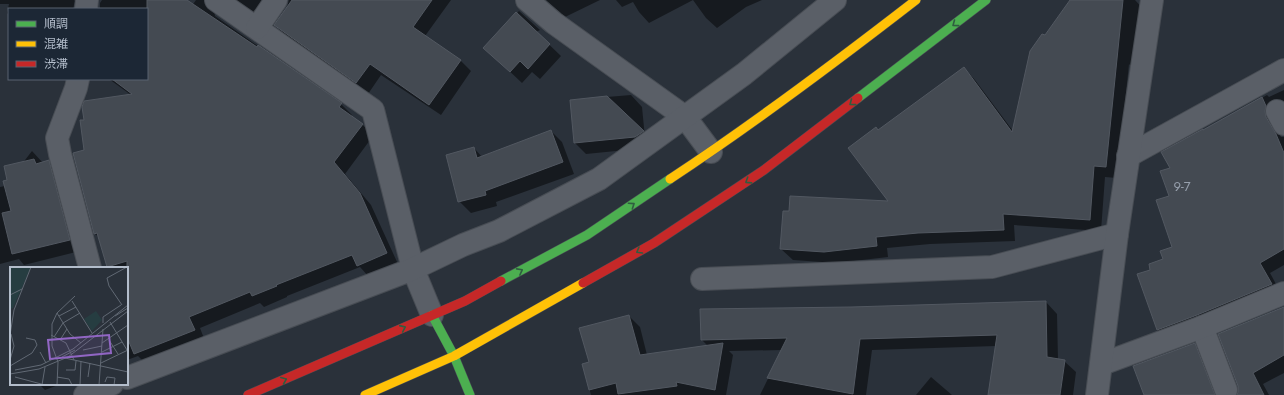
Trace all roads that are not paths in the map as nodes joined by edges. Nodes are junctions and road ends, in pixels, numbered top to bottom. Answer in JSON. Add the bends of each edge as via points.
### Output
{"nodes":[{"id":1,"x":216,"y":0,"type":"edge"},
{"id":2,"x":276,"y":0,"type":"edge"},
{"id":3,"x":527,"y":0,"type":"edge"},
{"id":4,"x":835,"y":0,"type":"edge"},
{"id":5,"x":916,"y":0,"type":"edge"},
{"id":6,"x":986,"y":0,"type":"edge"},
{"id":7,"x":1152,"y":0,"type":"edge"},
{"id":8,"x":257,"y":28,"type":"junction"},
{"id":9,"x":1284,"y":70,"type":"edge"},
{"id":10,"x":78,"y":80,"type":"edge"},
{"id":11,"x":685,"y":118,"type":"junction"},
{"id":12,"x":711,"y":152,"type":"junction"},
{"id":13,"x":1128,"y":156,"type":"junction"},
{"id":14,"x":1117,"y":234,"type":"junction"},
{"id":15,"x":90,"y":267,"type":"edge"},
{"id":16,"x":413,"y":269,"type":"junction"},
{"id":17,"x":702,"y":279,"type":"dead end"},
{"id":18,"x":1284,"y":293,"type":"edge"},
{"id":19,"x":432,"y":315,"type":"junction"},
{"id":20,"x":1202,"y":327,"type":"junction"},
{"id":21,"x":454,"y":356,"type":"junction"},
{"id":22,"x":1102,"y":364,"type":"junction"},
{"id":23,"x":128,"y":378,"type":"edge"},
{"id":24,"x":110,"y":385,"type":"edge"},
{"id":25,"x":123,"y":385,"type":"edge"},
{"id":26,"x":1226,"y":390,"type":"dead end"},
{"id":27,"x":85,"y":395,"type":"edge"},
{"id":28,"x":127,"y":395,"type":"edge"},
{"id":29,"x":248,"y":395,"type":"edge"},
{"id":30,"x":365,"y":395,"type":"edge"},
{"id":31,"x":470,"y":395,"type":"edge"},
{"id":32,"x":1097,"y":395,"type":"edge"}],
"edges":[{"from":1,"to":8,"type":"street"},
{"from":2,"to":8,"type":"street"},
{"from":3,"to":11,"type":"street","via":[[554,23]]},
{"from":4,"to":11,"type":"street"},
{"from":5,"to":12,"type":"street"},
{"from":6,"to":21,"type":"street","one_way":true,"via":[[764,170],[654,243]]},
{"from":7,"to":13,"type":"street"},
{"from":8,"to":16,"type":"street","via":[[373,110]]},
{"from":9,"to":13,"type":"street"},
{"from":10,"to":15,"type":"street","via":[[57,138]]},
{"from":11,"to":12,"type":"street"},
{"from":11,"to":16,"type":"street","via":[[599,179],[499,232],[463,245]]},
{"from":19,"to":12,"type":"street","one_way":true,"via":[[588,235]]},
{"from":13,"to":14,"type":"street"},
{"from":14,"to":17,"type":"street","via":[[992,267]]},
{"from":14,"to":22,"type":"street"},
{"from":16,"to":19,"type":"street"},
{"from":16,"to":23,"type":"street"},
{"from":18,"to":20,"type":"street"},
{"from":19,"to":21,"type":"street"},
{"from":29,"to":19,"type":"street","one_way":true},
{"from":20,"to":22,"type":"street"},
{"from":20,"to":26,"type":"street"},
{"from":21,"to":30,"type":"street"},
{"from":21,"to":31,"type":"street"},
{"from":22,"to":32,"type":"street"},
{"from":24,"to":27,"type":"street"},
{"from":25,"to":28,"type":"street"}]}
